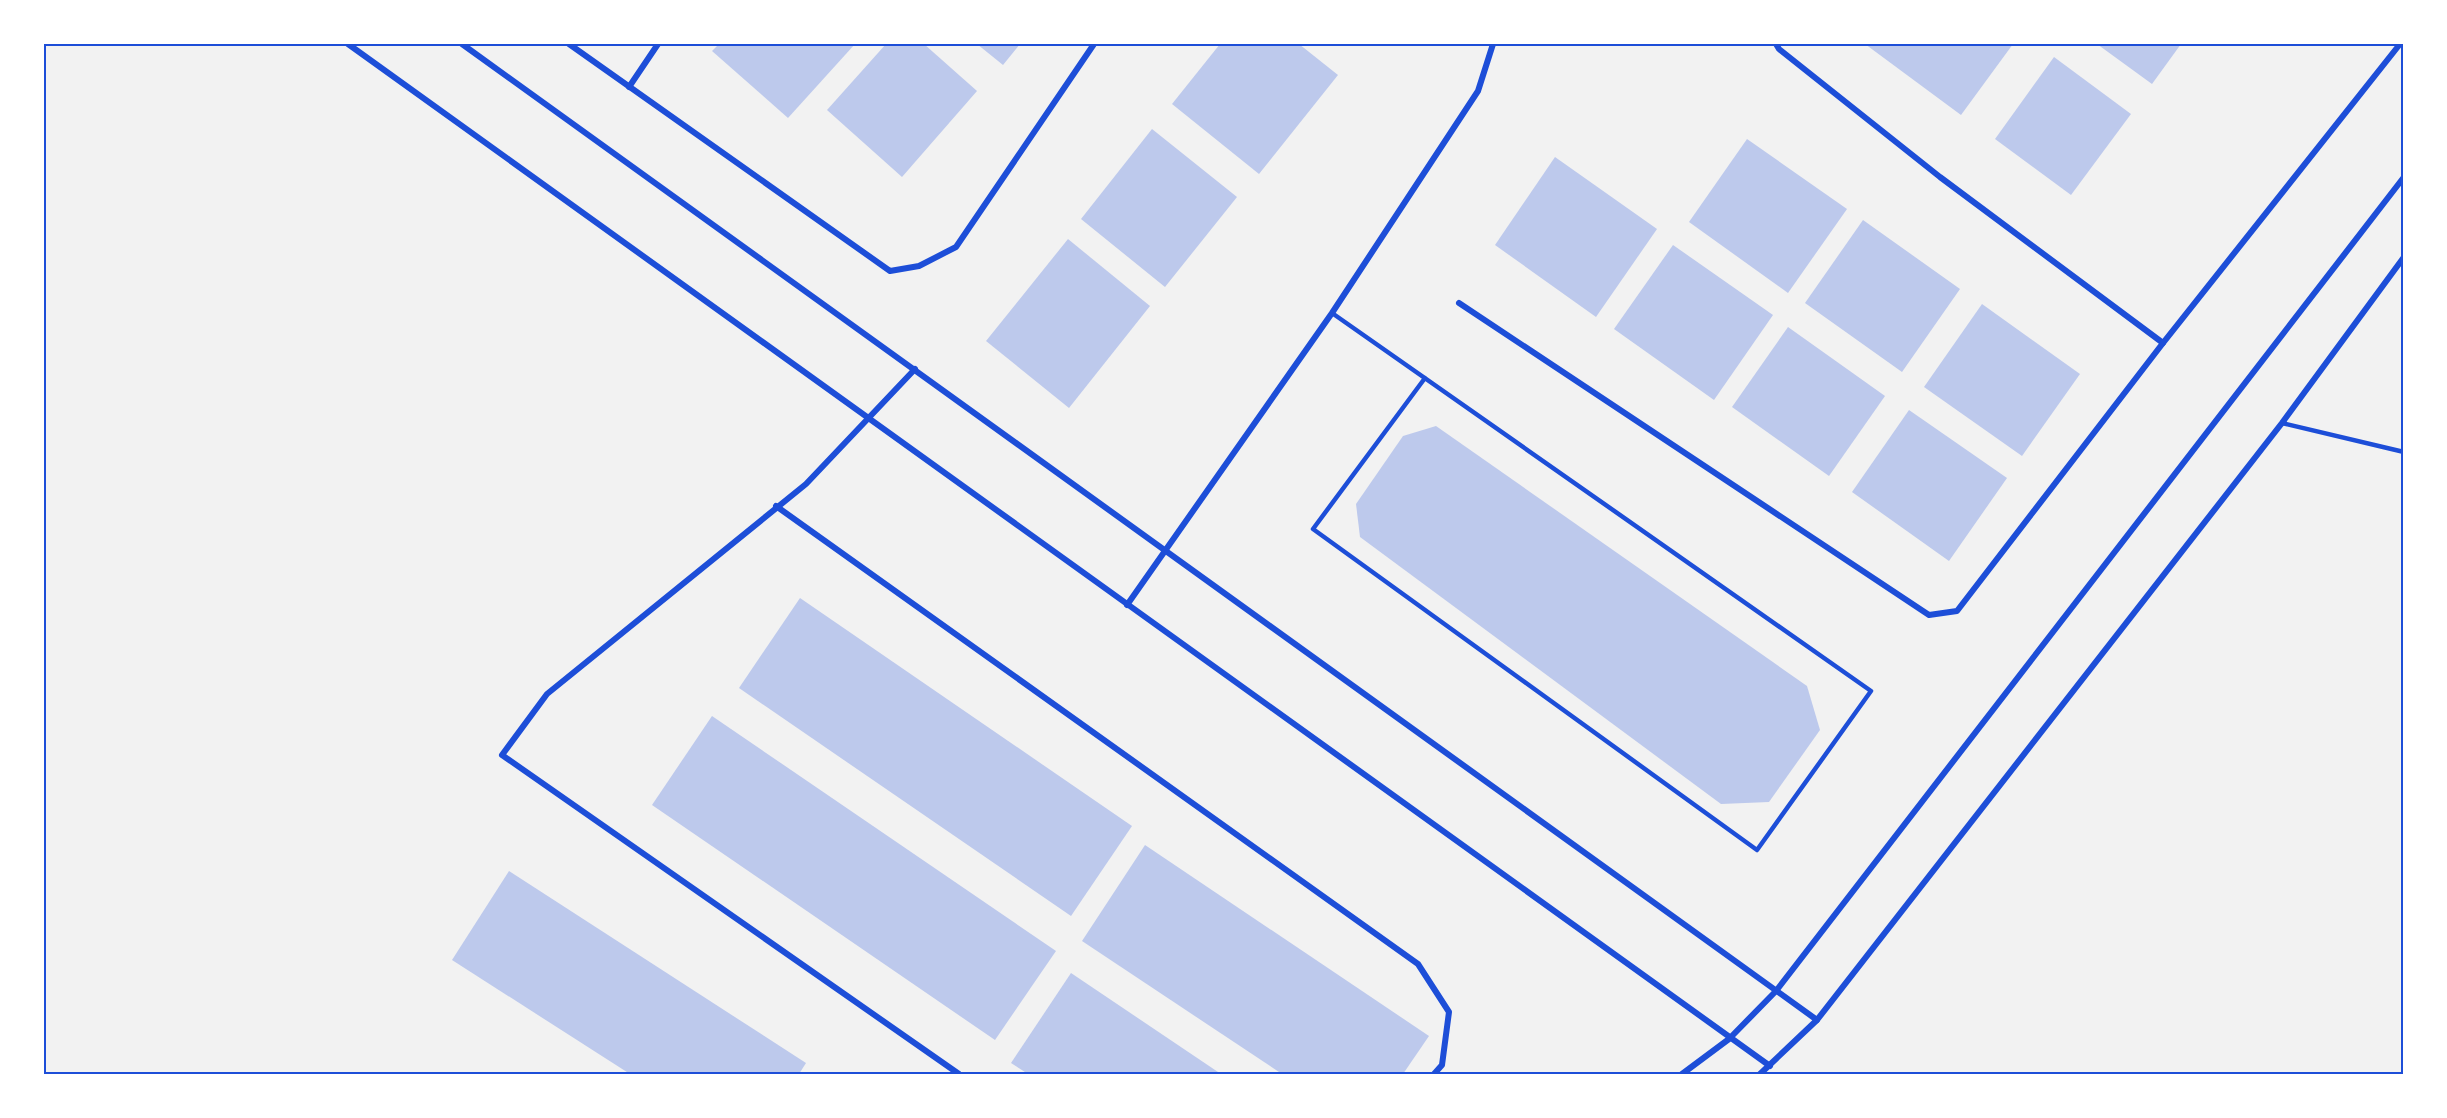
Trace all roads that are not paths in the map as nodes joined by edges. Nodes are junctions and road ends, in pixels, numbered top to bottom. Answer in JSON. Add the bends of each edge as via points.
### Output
{"nodes":[{"id":1,"x":348,"y":44,"type":"edge"},
{"id":2,"x":462,"y":44,"type":"edge"},
{"id":3,"x":569,"y":44,"type":"edge"},
{"id":4,"x":658,"y":44,"type":"edge"},
{"id":5,"x":1094,"y":44,"type":"edge"},
{"id":6,"x":1493,"y":44,"type":"edge"},
{"id":7,"x":1776,"y":44,"type":"edge"},
{"id":8,"x":2400,"y":44,"type":"edge"},
{"id":9,"x":629,"y":87,"type":"junction"},
{"id":10,"x":2403,"y":177,"type":"edge"},
{"id":11,"x":2403,"y":257,"type":"edge"},
{"id":12,"x":1459,"y":303,"type":"dead end"},
{"id":13,"x":1332,"y":314,"type":"junction"},
{"id":14,"x":2163,"y":343,"type":"junction"},
{"id":15,"x":915,"y":369,"type":"junction"},
{"id":16,"x":1425,"y":378,"type":"junction"},
{"id":17,"x":867,"y":419,"type":"junction"},
{"id":18,"x":2282,"y":423,"type":"junction"},
{"id":19,"x":2403,"y":452,"type":"edge"},
{"id":20,"x":776,"y":506,"type":"junction"},
{"id":21,"x":1165,"y":551,"type":"junction"},
{"id":22,"x":1127,"y":605,"type":"junction"},
{"id":23,"x":1776,"y":991,"type":"junction"},
{"id":24,"x":1817,"y":1020,"type":"junction"},
{"id":25,"x":1730,"y":1039,"type":"junction"},
{"id":26,"x":1770,"y":1066,"type":"junction"},
{"id":27,"x":959,"y":1074,"type":"edge"},
{"id":28,"x":1434,"y":1074,"type":"edge"},
{"id":29,"x":1682,"y":1074,"type":"edge"},
{"id":30,"x":1760,"y":1074,"type":"edge"}],
"edges":[{"from":1,"to":17,"type":"street"},
{"from":2,"to":15,"type":"street"},
{"from":3,"to":9,"type":"street"},
{"from":4,"to":9,"type":"street"},
{"from":5,"to":9,"type":"street","via":[[957,247],[919,266],[890,271]]},
{"from":6,"to":13,"type":"street","via":[[1478,91]]},
{"from":7,"to":14,"type":"street","via":[[1940,177]]},
{"from":8,"to":14,"type":"street"},
{"from":10,"to":23,"type":"street"},
{"from":11,"to":18,"type":"street"},
{"from":12,"to":14,"type":"street","via":[[1929,615],[1957,610]]},
{"from":13,"to":16,"type":"lane"},
{"from":13,"to":21,"type":"street"},
{"from":15,"to":17,"type":"street"},
{"from":15,"to":21,"type":"street"},
{"from":16,"to":16,"type":"lane","via":[[1871,691],[1757,850],[1313,529]]},
{"from":17,"to":20,"type":"street","via":[[806,484]]},
{"from":17,"to":22,"type":"street"},
{"from":18,"to":19,"type":"lane"},
{"from":18,"to":24,"type":"street"},
{"from":20,"to":27,"type":"street","via":[[547,694],[502,755]]},
{"from":20,"to":28,"type":"street","via":[[1418,964],[1449,1012],[1442,1065]]},
{"from":21,"to":22,"type":"street"},
{"from":21,"to":23,"type":"street"},
{"from":22,"to":25,"type":"street"},
{"from":23,"to":24,"type":"street"},
{"from":23,"to":25,"type":"street"},
{"from":24,"to":26,"type":"street"},
{"from":25,"to":26,"type":"street"},
{"from":25,"to":29,"type":"street"},
{"from":26,"to":30,"type":"street"}]}
